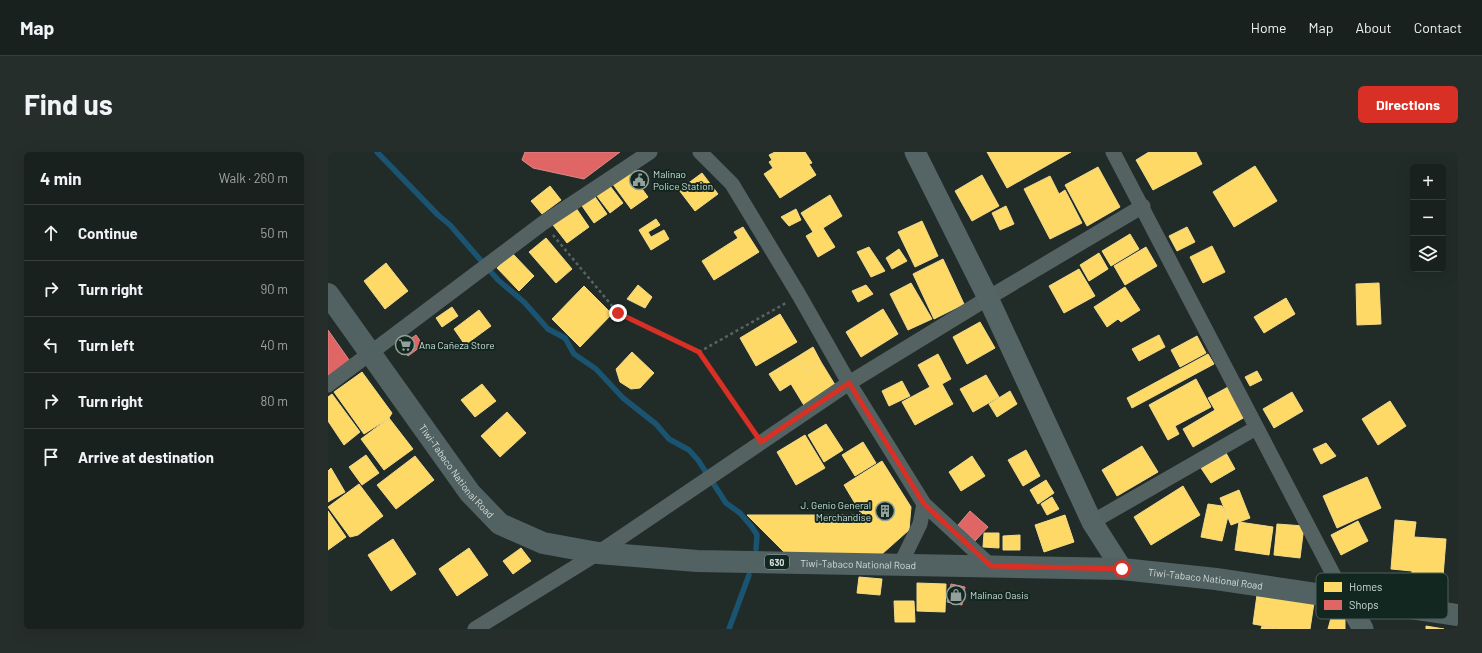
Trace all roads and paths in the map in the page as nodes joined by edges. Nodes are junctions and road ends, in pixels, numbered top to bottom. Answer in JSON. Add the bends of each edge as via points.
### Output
{"nodes":[{"id":1,"x":650,"y":152,"type":"edge"},
{"id":2,"x":700,"y":152,"type":"edge"},
{"id":3,"x":915,"y":152,"type":"edge"},
{"id":4,"x":1113,"y":152,"type":"edge"},
{"id":5,"x":1142,"y":206,"type":"junction"},
{"id":6,"x":543,"y":223,"type":"junction"},
{"id":7,"x":328,"y":294,"type":"edge"},
{"id":8,"x":800,"y":295,"type":"junction"},
{"id":9,"x":988,"y":298,"type":"junction"},
{"id":10,"x":699,"y":352,"type":"junction"},
{"id":11,"x":371,"y":353,"type":"junction"},
{"id":12,"x":849,"y":383,"type":"junction"},
{"id":13,"x":328,"y":385,"type":"edge"},
{"id":14,"x":1256,"y":428,"type":"junction"},
{"id":15,"x":761,"y":442,"type":"junction"},
{"id":16,"x":924,"y":504,"type":"junction"},
{"id":17,"x":1092,"y":522,"type":"junction"},
{"id":18,"x":598,"y":553,"type":"junction"},
{"id":19,"x":900,"y":565,"type":"junction"},
{"id":20,"x":991,"y":566,"type":"junction"},
{"id":21,"x":1122,"y":569,"type":"junction"},
{"id":22,"x":1332,"y":573,"type":"edge"},
{"id":23,"x":1316,"y":593,"type":"edge"},
{"id":24,"x":1448,"y":613,"type":"edge"},
{"id":25,"x":1458,"y":615,"type":"edge"},
{"id":26,"x":1357,"y":619,"type":"edge"},
{"id":27,"x":475,"y":629,"type":"edge"},
{"id":28,"x":1363,"y":629,"type":"edge"}],
"edges":[{"from":1,"to":6,"type":"street"},
{"from":2,"to":8,"type":"street","via":[[732,184]]},
{"from":3,"to":9,"type":"street"},
{"from":4,"to":5,"type":"street"},
{"from":5,"to":9,"type":"street"},
{"from":5,"to":14,"type":"street"},
{"from":6,"to":10,"type":"path","via":[[618,313]]},
{"from":6,"to":11,"type":"street"},
{"from":7,"to":11,"type":"main road","name":"Tiwi-Tabaco National Road","number":"630"},
{"from":8,"to":10,"type":"path"},
{"from":8,"to":12,"type":"street"},
{"from":9,"to":12,"type":"street"},
{"from":9,"to":17,"type":"street"},
{"from":10,"to":15,"type":"path"},
{"from":11,"to":13,"type":"street"},
{"from":11,"to":18,"type":"main road","name":"Tiwi-Tabaco National Road","number":"630","via":[[470,493],[500,524],[543,543]]},
{"from":12,"to":15,"type":"street"},
{"from":12,"to":16,"type":"street"},
{"from":14,"to":17,"type":"street"},
{"from":14,"to":22,"type":"street"},
{"from":15,"to":18,"type":"street"},
{"from":16,"to":19,"type":"street","via":[[920,524]]},
{"from":16,"to":20,"type":"street"},
{"from":17,"to":21,"type":"street"},
{"from":18,"to":19,"type":"main road","name":"Tiwi-Tabaco National Road","number":"630","via":[[697,560]]},
{"from":18,"to":27,"type":"street"},
{"from":19,"to":20,"type":"main road","name":"Tiwi-Tabaco National Road","number":"630"},
{"from":20,"to":21,"type":"main road","name":"Tiwi-Tabaco National Road","number":"630"},
{"from":21,"to":23,"type":"main road","name":"Tiwi-Tabaco National Road","number":"630"},
{"from":24,"to":25,"type":"main road","name":"Tiwi-Tabaco National Road","number":"630"},
{"from":26,"to":28,"type":"street"}]}
